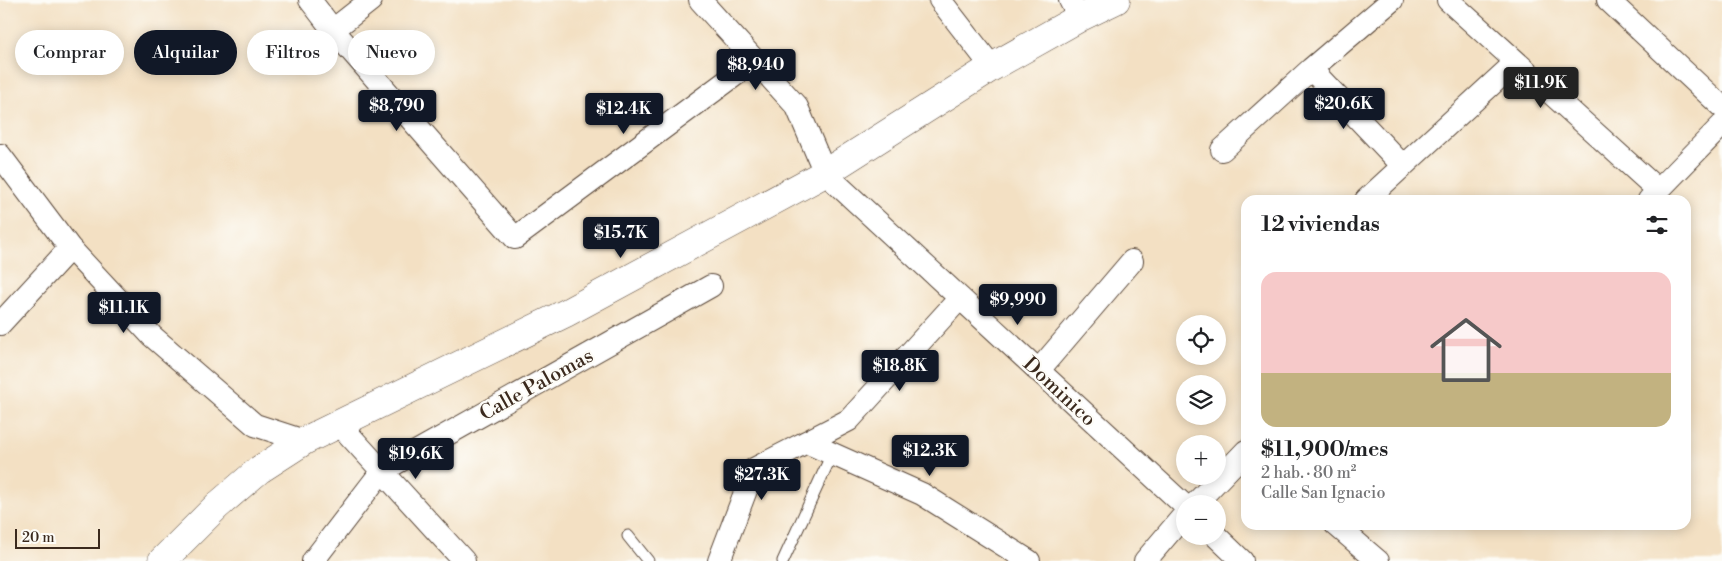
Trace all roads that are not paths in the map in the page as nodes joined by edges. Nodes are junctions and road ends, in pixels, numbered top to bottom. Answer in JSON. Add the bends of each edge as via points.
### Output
{"nodes":[{"id":1,"x":310,"y":0,"type":"edge"},
{"id":2,"x":371,"y":0,"type":"edge"},
{"id":3,"x":700,"y":0,"type":"edge"},
{"id":4,"x":940,"y":0,"type":"edge"},
{"id":5,"x":1116,"y":0,"type":"edge"},
{"id":6,"x":1392,"y":0,"type":"edge"},
{"id":7,"x":1448,"y":0,"type":"edge"},
{"id":8,"x":1608,"y":0,"type":"edge"},
{"id":9,"x":1074,"y":9,"type":"edge"},
{"id":10,"x":332,"y":30,"type":"joint"},
{"id":11,"x":338,"y":37,"type":"edge"},
{"id":12,"x":754,"y":61,"type":"junction"},
{"id":13,"x":1516,"y":62,"type":"junction"},
{"id":14,"x":992,"y":67,"type":"junction"},
{"id":15,"x":1311,"y":69,"type":"junction"},
{"id":16,"x":1722,"y":107,"type":"edge"},
{"id":17,"x":1722,"y":125,"type":"edge"},
{"id":18,"x":1222,"y":150,"type":"dead end"},
{"id":19,"x":0,"y":155,"type":"edge"},
{"id":20,"x":1403,"y":166,"type":"junction"},
{"id":21,"x":825,"y":173,"type":"junction"},
{"id":22,"x":1371,"y":195,"type":"edge"},
{"id":23,"x":1654,"y":195,"type":"edge"},
{"id":24,"x":70,"y":248,"type":"junction"},
{"id":25,"x":1132,"y":261,"type":"dead end"},
{"id":26,"x":711,"y":286,"type":"dead end"},
{"id":27,"x":960,"y":298,"type":"junction"},
{"id":28,"x":0,"y":324,"type":"edge"},
{"id":29,"x":1038,"y":371,"type":"junction"},
{"id":30,"x":340,"y":425,"type":"junction"},
{"id":31,"x":304,"y":440,"type":"junction"},
{"id":32,"x":806,"y":442,"type":"junction"},
{"id":33,"x":832,"y":454,"type":"junction"},
{"id":34,"x":1241,"y":456,"type":"edge"},
{"id":35,"x":382,"y":471,"type":"junction"},
{"id":36,"x":1204,"y":495,"type":"edge"},
{"id":37,"x":1176,"y":498,"type":"edge"},
{"id":38,"x":1176,"y":524,"type":"edge"},
{"id":39,"x":1342,"y":530,"type":"edge"},
{"id":40,"x":628,"y":536,"type":"dead end"},
{"id":41,"x":1225,"y":545,"type":"edge"},
{"id":42,"x":162,"y":561,"type":"edge"},
{"id":43,"x":313,"y":561,"type":"edge"},
{"id":44,"x":464,"y":561,"type":"edge"},
{"id":45,"x":648,"y":561,"type":"edge"},
{"id":46,"x":719,"y":561,"type":"edge"},
{"id":47,"x":783,"y":561,"type":"edge"},
{"id":48,"x":1029,"y":561,"type":"edge"},
{"id":49,"x":1144,"y":561,"type":"edge"},
{"id":50,"x":1242,"y":561,"type":"edge"},
{"id":51,"x":1378,"y":561,"type":"edge"}],
"edges":[{"from":1,"to":10,"type":"street"},
{"from":2,"to":10,"type":"street"},
{"from":3,"to":12,"type":"street"},
{"from":4,"to":14,"type":"street"},
{"from":5,"to":9,"type":"street"},
{"from":6,"to":15,"type":"street"},
{"from":7,"to":13,"type":"street"},
{"from":8,"to":16,"type":"street"},
{"from":9,"to":14,"type":"street"},
{"from":11,"to":12,"type":"street","via":[[515,238]]},
{"from":12,"to":21,"type":"street","via":[[797,106]]},
{"from":13,"to":20,"type":"street"},
{"from":13,"to":23,"type":"street"},
{"from":14,"to":21,"type":"street"},
{"from":15,"to":18,"type":"street"},
{"from":15,"to":20,"type":"street"},
{"from":17,"to":23,"type":"street"},
{"from":19,"to":24,"type":"street"},
{"from":20,"to":22,"type":"street"},
{"from":21,"to":27,"type":"street","name":"Dominico"},
{"from":21,"to":30,"type":"street","via":[[566,313]]},
{"from":24,"to":28,"type":"street"},
{"from":24,"to":31,"type":"street","via":[[152,336],[255,425]]},
{"from":25,"to":29,"type":"street"},
{"from":26,"to":35,"type":"street","name":"Calle Palomas"},
{"from":27,"to":29,"type":"street","name":"Dominico"},
{"from":27,"to":32,"type":"street","via":[[849,420]]},
{"from":29,"to":37,"type":"street","name":"Dominico"},
{"from":30,"to":31,"type":"street"},
{"from":30,"to":35,"type":"street"},
{"from":31,"to":42,"type":"street","via":[[259,470]]},
{"from":32,"to":33,"type":"street"},
{"from":32,"to":46,"type":"street","via":[[754,469]]},
{"from":33,"to":47,"type":"lane"},
{"from":33,"to":48,"type":"street","via":[[922,494]]},
{"from":34,"to":36,"type":"street"},
{"from":35,"to":43,"type":"street","name":"Calle Palomas"},
{"from":35,"to":44,"type":"street"},
{"from":38,"to":49,"type":"street"},
{"from":39,"to":51,"type":"street"},
{"from":40,"to":45,"type":"lane"},
{"from":41,"to":50,"type":"street"}]}
